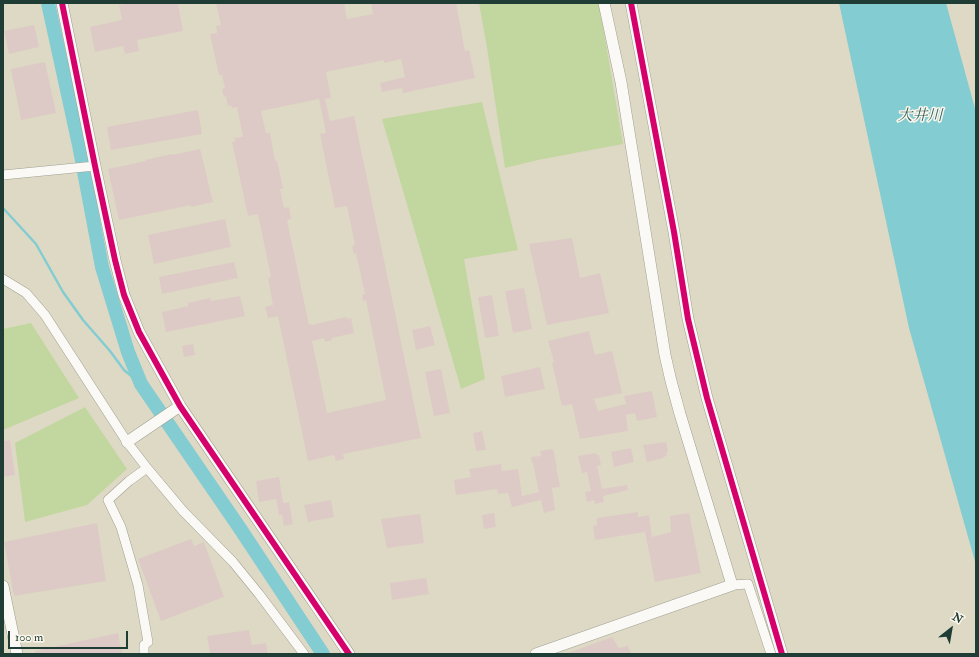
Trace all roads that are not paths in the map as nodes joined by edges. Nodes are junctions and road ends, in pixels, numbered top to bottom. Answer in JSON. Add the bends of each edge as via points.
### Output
{"nodes":[{"id":1,"x":62,"y":3,"type":"edge"},
{"id":2,"x":604,"y":3,"type":"edge"},
{"id":3,"x":631,"y":3,"type":"edge"},
{"id":4,"x":95,"y":166,"type":"junction"},
{"id":5,"x":3,"y":175,"type":"edge"},
{"id":6,"x":3,"y":279,"type":"edge"},
{"id":7,"x":180,"y":406,"type":"junction"},
{"id":8,"x":127,"y":442,"type":"junction"},
{"id":9,"x":147,"y":468,"type":"junction"},
{"id":10,"x":732,"y":585,"type":"junction"},
{"id":11,"x":3,"y":586,"type":"edge"},
{"id":12,"x":17,"y":654,"type":"edge"},
{"id":13,"x":144,"y":654,"type":"edge"},
{"id":14,"x":304,"y":654,"type":"edge"},
{"id":15,"x":349,"y":654,"type":"edge"},
{"id":16,"x":536,"y":654,"type":"edge"},
{"id":17,"x":771,"y":654,"type":"edge"},
{"id":18,"x":782,"y":654,"type":"edge"}],
"edges":[{"from":1,"to":4,"type":"street"},
{"from":2,"to":10,"type":"street","via":[[621,82],[671,381]]},
{"from":3,"to":18,"type":"street","via":[[688,319],[707,398]]},
{"from":4,"to":5,"type":"street"},
{"from":4,"to":7,"type":"street","via":[[124,295],[138,332]]},
{"from":6,"to":8,"type":"street","via":[[26,293],[45,315]]},
{"from":7,"to":8,"type":"street"},
{"from":7,"to":15,"type":"street"},
{"from":8,"to":9,"type":"street"},
{"from":9,"to":13,"type":"street","via":[[108,500],[121,527],[138,585],[148,642],[144,645]]},
{"from":9,"to":14,"type":"street","via":[[183,511],[233,562]]},
{"from":10,"to":16,"type":"street"},
{"from":10,"to":17,"type":"street","via":[[748,584]]},
{"from":11,"to":12,"type":"street"}]}
